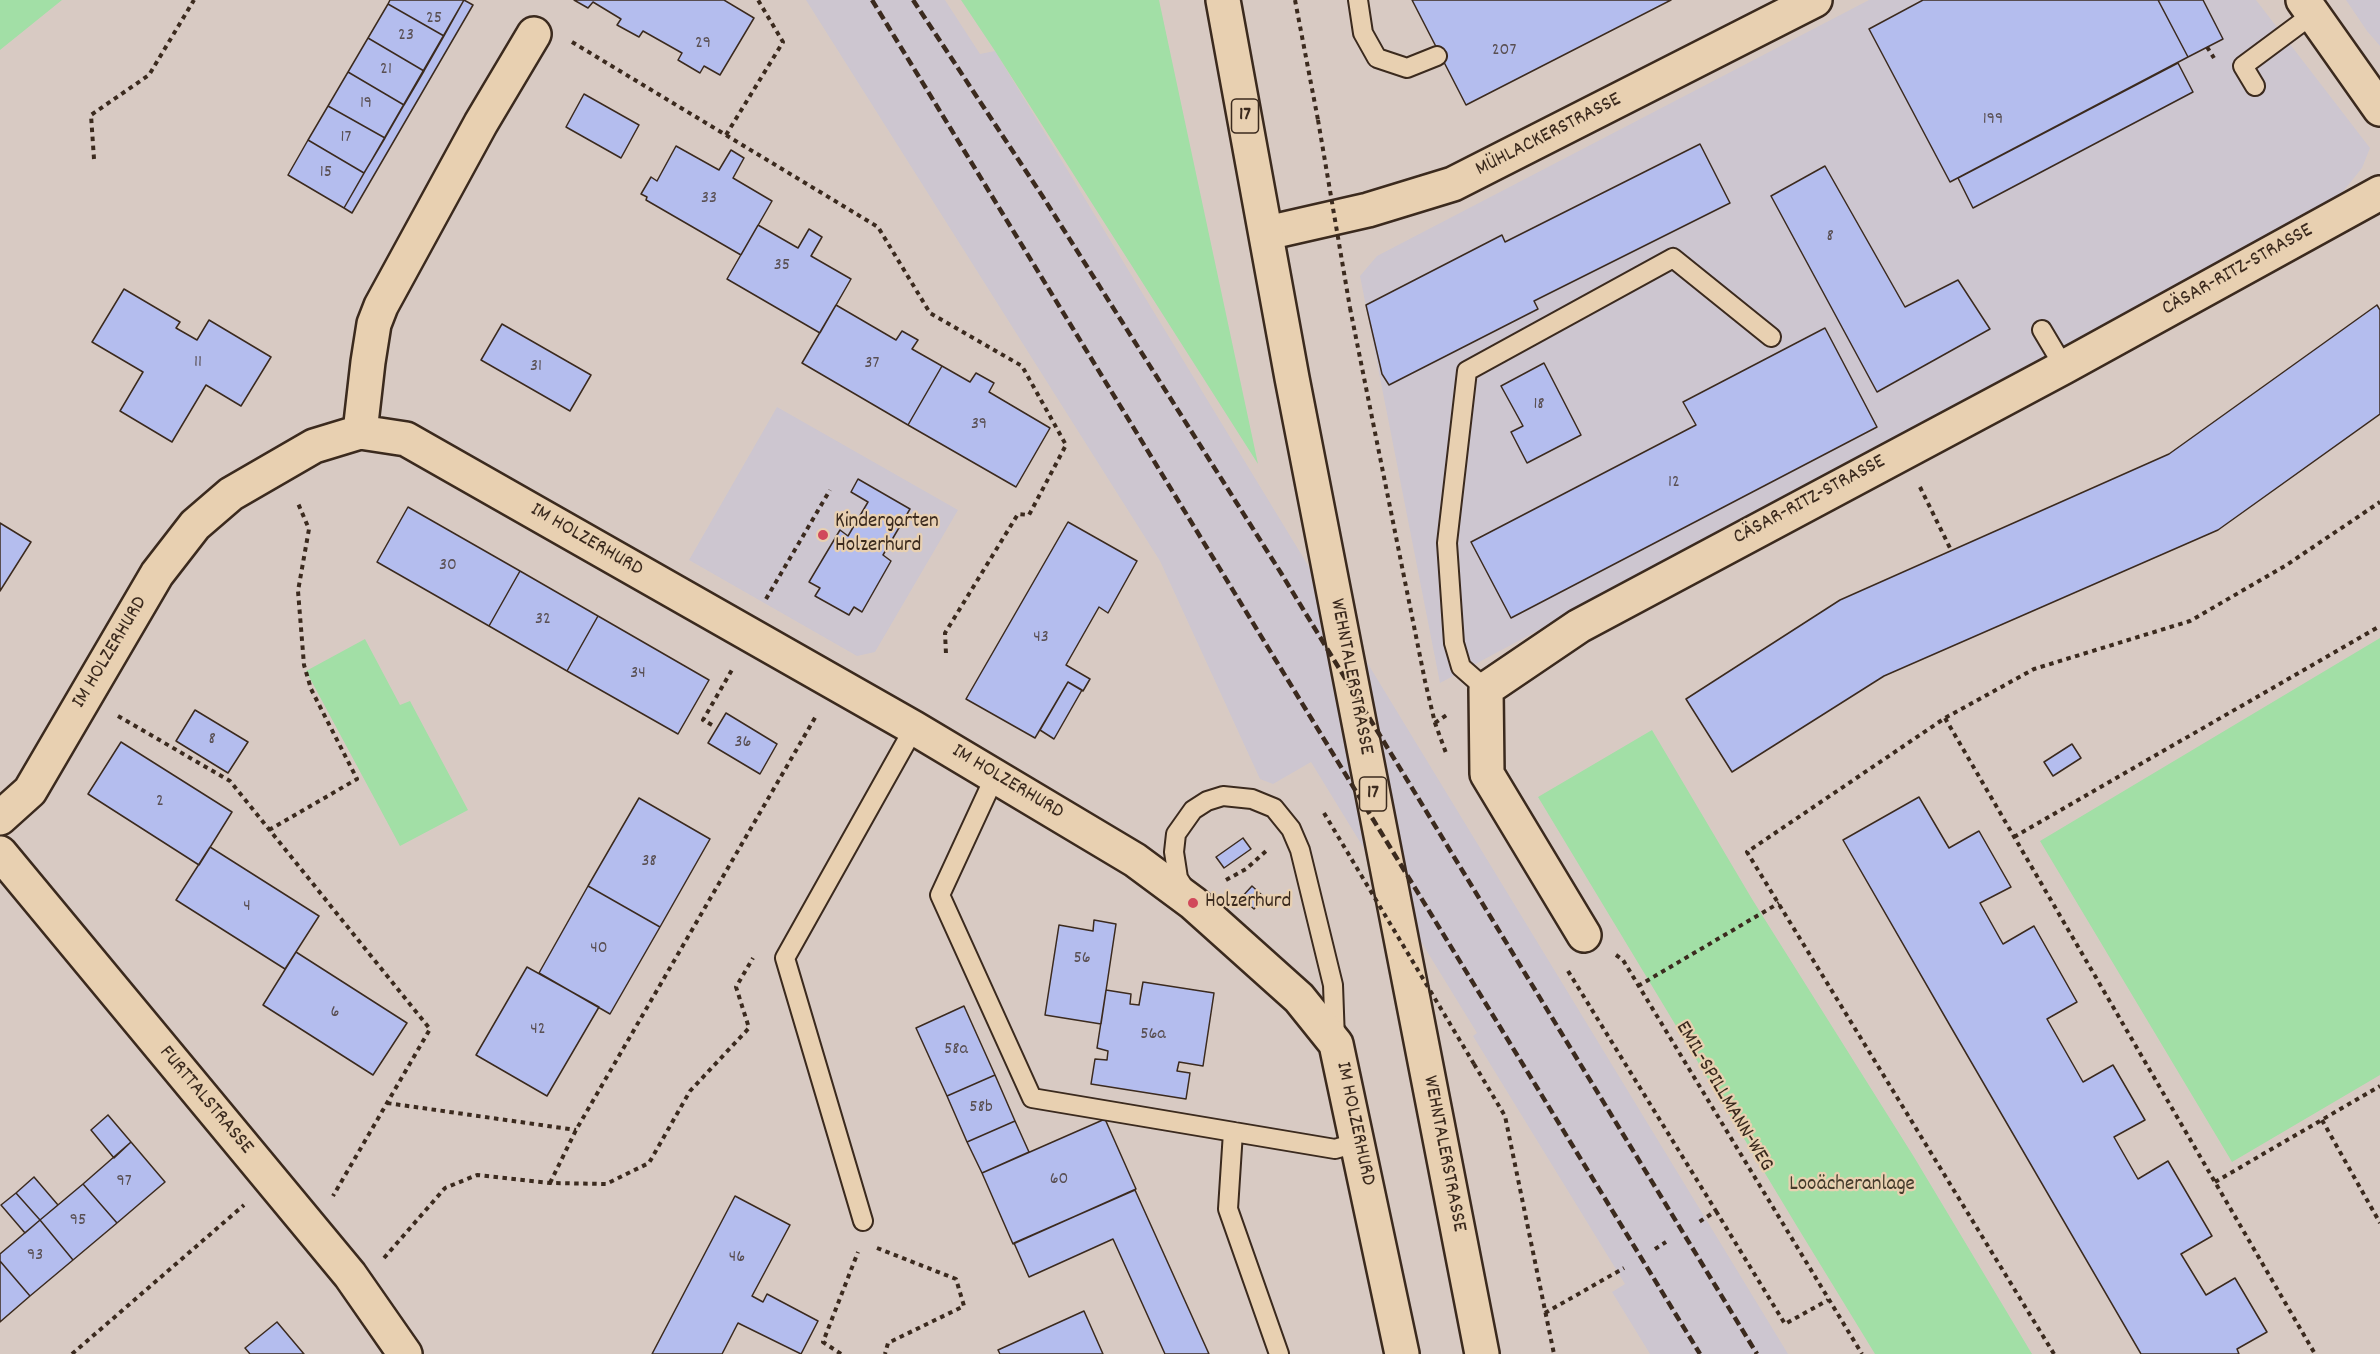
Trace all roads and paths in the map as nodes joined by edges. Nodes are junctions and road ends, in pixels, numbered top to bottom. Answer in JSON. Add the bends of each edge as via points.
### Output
{"nodes":[{"id":1,"x":194,"y":0,"type":"edge"},
{"id":2,"x":758,"y":0,"type":"edge"},
{"id":3,"x":1223,"y":0,"type":"edge"},
{"id":4,"x":1295,"y":0,"type":"edge"},
{"id":5,"x":1358,"y":0,"type":"edge"},
{"id":6,"x":1815,"y":0,"type":"edge"},
{"id":7,"x":2308,"y":7,"type":"edge"},
{"id":8,"x":534,"y":34,"type":"joint"},
{"id":9,"x":1437,"y":56,"type":"dead end"},
{"id":10,"x":2255,"y":86,"type":"dead end"},
{"id":11,"x":2380,"y":109,"type":"edge"},
{"id":12,"x":726,"y":135,"type":"junction"},
{"id":13,"x":94,"y":159,"type":"dead end"},
{"id":14,"x":2380,"y":193,"type":"edge"},
{"id":15,"x":1267,"y":233,"type":"junction"},
{"id":16,"x":1350,"y":308,"type":"dead end"},
{"id":17,"x":2042,"y":330,"type":"dead end"},
{"id":18,"x":1771,"y":337,"type":"dead end"},
{"id":19,"x":2064,"y":367,"type":"junction"},
{"id":20,"x":360,"y":432,"type":"junction"},
{"id":21,"x":1902,"y":452,"type":"junction"},
{"id":22,"x":830,"y":490,"type":"dead end"},
{"id":23,"x":296,"y":500,"type":"dead end"},
{"id":24,"x":2380,"y":502,"type":"edge"},
{"id":25,"x":1951,"y":550,"type":"dead end"},
{"id":26,"x":761,"y":608,"type":"dead end"},
{"id":27,"x":2380,"y":626,"type":"edge"},
{"id":28,"x":946,"y":654,"type":"dead end"},
{"id":29,"x":738,"y":659,"type":"dead end"},
{"id":30,"x":1486,"y":689,"type":"junction"},
{"id":31,"x":821,"y":708,"type":"dead end"},
{"id":32,"x":110,"y":711,"type":"dead end"},
{"id":33,"x":1945,"y":718,"type":"junction"},
{"id":34,"x":712,"y":725,"type":"dead end"},
{"id":35,"x":914,"y":728,"type":"junction"},
{"id":36,"x":995,"y":776,"type":"junction"},
{"id":37,"x":1324,"y":813,"type":"dead end"},
{"id":38,"x":0,"y":818,"type":"edge"},
{"id":39,"x":1291,"y":828,"type":"junction"},
{"id":40,"x":269,"y":830,"type":"junction"},
{"id":41,"x":2014,"y":837,"type":"junction"},
{"id":42,"x":0,"y":853,"type":"edge"},
{"id":43,"x":1225,"y":881,"type":"dead end"},
{"id":44,"x":1193,"y":903,"type":"junction"},
{"id":45,"x":1779,"y":903,"type":"junction"},
{"id":46,"x":1584,"y":935,"type":"joint"},
{"id":47,"x":754,"y":956,"type":"dead end"},
{"id":48,"x":1562,"y":963,"type":"dead end"},
{"id":49,"x":1638,"y":986,"type":"junction"},
{"id":50,"x":1336,"y":1044,"type":"junction"},
{"id":51,"x":2380,"y":1086,"type":"edge"},
{"id":52,"x":387,"y":1103,"type":"junction"},
{"id":53,"x":2322,"y":1120,"type":"junction"},
{"id":54,"x":576,"y":1130,"type":"junction"},
{"id":55,"x":1233,"y":1132,"type":"junction"},
{"id":56,"x":1359,"y":1142,"type":"junction"},
{"id":57,"x":2215,"y":1182,"type":"junction"},
{"id":58,"x":550,"y":1183,"type":"junction"},
{"id":59,"x":253,"y":1198,"type":"dead end"},
{"id":60,"x":328,"y":1205,"type":"dead end"},
{"id":61,"x":1716,"y":1211,"type":"junction"},
{"id":62,"x":863,"y":1221,"type":"joint"},
{"id":63,"x":1699,"y":1222,"type":"dead end"},
{"id":64,"x":2380,"y":1223,"type":"edge"},
{"id":65,"x":862,"y":1242,"type":"junction"},
{"id":66,"x":1666,"y":1242,"type":"dead end"},
{"id":67,"x":1655,"y":1249,"type":"dead end"},
{"id":68,"x":376,"y":1265,"type":"dead end"},
{"id":69,"x":1624,"y":1268,"type":"dead end"},
{"id":70,"x":1828,"y":1299,"type":"junction"},
{"id":71,"x":1545,"y":1313,"type":"junction"},
{"id":72,"x":72,"y":1354,"type":"edge"},
{"id":73,"x":405,"y":1354,"type":"edge"},
{"id":74,"x":841,"y":1354,"type":"edge"},
{"id":75,"x":885,"y":1354,"type":"edge"},
{"id":76,"x":1279,"y":1354,"type":"edge"},
{"id":77,"x":1402,"y":1354,"type":"edge"},
{"id":78,"x":1482,"y":1354,"type":"edge"},
{"id":79,"x":1554,"y":1354,"type":"edge"},
{"id":80,"x":1862,"y":1354,"type":"edge"},
{"id":81,"x":2054,"y":1354,"type":"edge"},
{"id":82,"x":2315,"y":1354,"type":"edge"}],
"edges":[{"from":1,"to":13,"type":"path","via":[[149,75],[91,116]]},
{"from":2,"to":12,"type":"path","via":[[783,42]]},
{"from":3,"to":15,"type":"street","name":"WEHNTALERSTRASSE","number":"17"},
{"from":4,"to":16,"type":"path","bridge":true},
{"from":5,"to":9,"type":"lane","via":[[1363,33],[1377,58],[1407,68]]},
{"from":6,"to":15,"type":"street","name":"MÜHLACKERSTRASSE","via":[[1453,184],[1368,210]]},
{"from":7,"to":10,"type":"lane","via":[[2242,66]]},
{"from":7,"to":11,"type":"street"},
{"from":8,"to":12,"type":"path","via":[[570,40]]},
{"from":8,"to":20,"type":"street","via":[[381,306],[372,334]]},
{"from":12,"to":28,"type":"path","via":[[878,226],[930,313],[1022,366],[1066,446],[1029,515],[1018,514],[945,633]]},
{"from":14,"to":19,"type":"street","name":"CÄSAR-RITZ-STRASSE"},
{"from":15,"to":78,"type":"street","name":"WEHNTALERSTRASSE","number":"17"},
{"from":17,"to":19,"type":"lane"},
{"from":18,"to":30,"type":"lane","via":[[1673,258],[1467,371],[1447,543],[1454,643],[1461,666]]},
{"from":19,"to":21,"type":"street","name":"CÄSAR-RITZ-STRASSE"},
{"from":20,"to":35,"type":"street","name":"IM HOLZERHURD","via":[[406,439]]},
{"from":20,"to":38,"type":"street","name":"IM HOLZERHURD","via":[[314,446],[231,494],[195,525],[158,574],[30,791]]},
{"from":21,"to":25,"type":"path"},
{"from":21,"to":30,"type":"street","name":"CÄSAR-RITZ-STRASSE","via":[[1579,626]]},
{"from":22,"to":26,"type":"path"},
{"from":23,"to":40,"type":"path","via":[[309,529],[298,591],[304,665],[310,689],[357,779]]},
{"from":24,"to":33,"type":"path","via":[[2285,566],[2190,621],[2034,669]]},
{"from":27,"to":41,"type":"path"},
{"from":29,"to":34,"type":"path","via":[[703,720]]},
{"from":30,"to":46,"type":"street","via":[[1487,774]]},
{"from":31,"to":54,"type":"path"},
{"from":32,"to":40,"type":"path","via":[[230,781]]},
{"from":33,"to":41,"type":"path"},
{"from":33,"to":45,"type":"path","via":[[1747,852]]},
{"from":35,"to":36,"type":"street","name":"IM HOLZERHURD"},
{"from":35,"to":62,"type":"lane","via":[[785,958]]},
{"from":36,"to":44,"type":"street","name":"IM HOLZERHURD","via":[[1135,860]]},
{"from":36,"to":55,"type":"lane","via":[[940,895],[1032,1098]]},
{"from":37,"to":71,"type":"path","bridge":true,"via":[[1505,1116]]},
{"from":39,"to":43,"type":"path","via":[[1246,870]]},
{"from":39,"to":44,"type":"lane","via":[[1274,808],[1252,799],[1223,796],[1193,810],[1176,834],[1174,852],[1178,878]]},
{"from":39,"to":50,"type":"lane","via":[[1300,850],[1333,985]]},
{"from":40,"to":52,"type":"path","via":[[430,1029]]},
{"from":41,"to":57,"type":"path"},
{"from":42,"to":73,"type":"street","name":"FURTTALSTRASSE","via":[[350,1275]]},
{"from":44,"to":50,"type":"street","name":"IM HOLZERHURD","via":[[1299,998]]},
{"from":45,"to":49,"type":"path"},
{"from":45,"to":81,"type":"path"},
{"from":46,"to":49,"type":"path","name":"EMIL-SPILLMANN-WEG","via":[[1623,960]]},
{"from":47,"to":58,"type":"path","via":[[736,987],[749,1029],[690,1091],[649,1163],[606,1184]]},
{"from":48,"to":61,"type":"path"},
{"from":49,"to":70,"type":"path","name":"EMIL-SPILLMANN-WEG"},
{"from":50,"to":56,"type":"street","name":"IM HOLZERHURD"},
{"from":51,"to":53,"type":"path"},
{"from":52,"to":54,"type":"path"},
{"from":52,"to":60,"type":"path"},
{"from":53,"to":57,"type":"path"},
{"from":53,"to":64,"type":"path"},
{"from":54,"to":58,"type":"path"},
{"from":55,"to":56,"type":"lane","via":[[1335,1149]]},
{"from":55,"to":76,"type":"lane","via":[[1228,1209]]},
{"from":56,"to":77,"type":"street","name":"IM HOLZERHURD"},
{"from":57,"to":82,"type":"path"},
{"from":58,"to":68,"type":"path","via":[[477,1175],[445,1188]]},
{"from":59,"to":72,"type":"path"},
{"from":61,"to":63,"type":"path"},
{"from":61,"to":70,"type":"path","via":[[1785,1324]]},
{"from":62,"to":65,"type":"path"},
{"from":65,"to":74,"type":"path","via":[[823,1342]]},
{"from":65,"to":75,"type":"path","via":[[956,1278],[964,1306],[888,1343]]},
{"from":66,"to":67,"type":"path"},
{"from":69,"to":71,"type":"path"},
{"from":70,"to":80,"type":"path","name":"EMIL-SPILLMANN-WEG"},
{"from":71,"to":79,"type":"path"}]}
